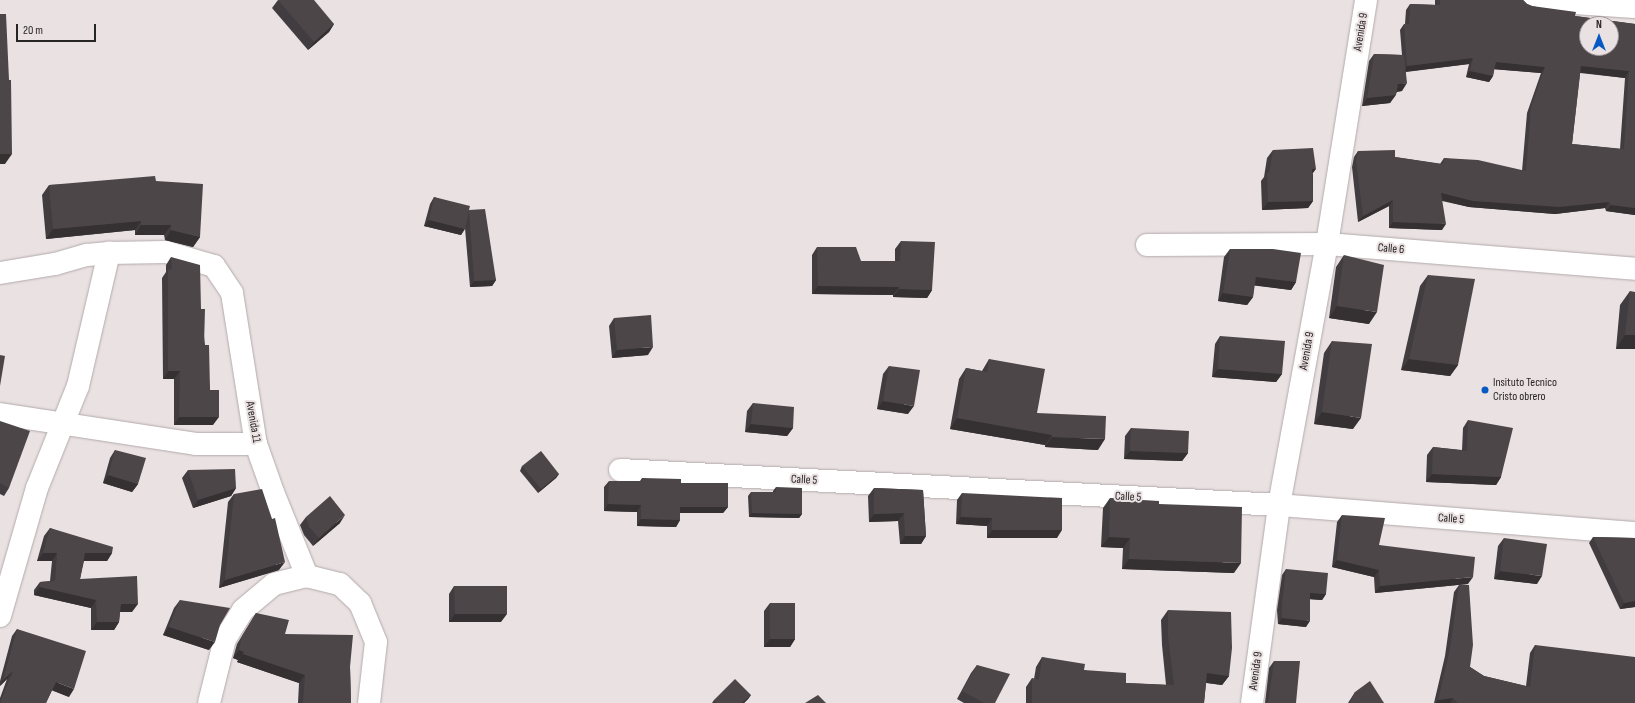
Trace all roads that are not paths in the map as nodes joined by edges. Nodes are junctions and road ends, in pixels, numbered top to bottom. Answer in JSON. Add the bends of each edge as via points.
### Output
{"nodes":[{"id":1,"x":1366,"y":0,"type":"edge"},
{"id":2,"x":1529,"y":0,"type":"edge"},
{"id":3,"x":1635,"y":8,"type":"edge"},
{"id":4,"x":1327,"y":244,"type":"junction"},
{"id":5,"x":1147,"y":245,"type":"dead end"},
{"id":6,"x":109,"y":252,"type":"junction"},
{"id":7,"x":1635,"y":269,"type":"edge"},
{"id":8,"x":0,"y":273,"type":"edge"},
{"id":9,"x":0,"y":414,"type":"edge"},
{"id":10,"x":62,"y":424,"type":"junction"},
{"id":11,"x":256,"y":444,"type":"junction"},
{"id":12,"x":620,"y":470,"type":"dead end"},
{"id":13,"x":1279,"y":505,"type":"junction"},
{"id":14,"x":1635,"y":533,"type":"edge"},
{"id":15,"x":307,"y":576,"type":"junction"},
{"id":16,"x":0,"y":616,"type":"edge"},
{"id":17,"x":209,"y":703,"type":"edge"},
{"id":18,"x":369,"y":703,"type":"edge"},
{"id":19,"x":1252,"y":703,"type":"edge"}],
"edges":[{"from":1,"to":4,"type":"street","name":"Avenida 9"},
{"from":2,"to":3,"type":"street"},
{"from":4,"to":5,"type":"street","name":"Calle 6"},
{"from":4,"to":7,"type":"street","name":"Calle 6"},
{"from":4,"to":13,"type":"street","name":"Avenida 9"},
{"from":6,"to":8,"type":"street"},
{"from":6,"to":10,"type":"street","via":[[78,386]]},
{"from":6,"to":11,"type":"street","name":"Avenida 11","via":[[166,252],[214,266],[232,293]]},
{"from":9,"to":10,"type":"street"},
{"from":10,"to":11,"type":"street","via":[[196,444]]},
{"from":10,"to":16,"type":"street","via":[[37,488]]},
{"from":11,"to":15,"type":"street","name":"Avenida 11"},
{"from":12,"to":13,"type":"street","name":"Calle 5"},
{"from":13,"to":14,"type":"street","name":"Calle 5"},
{"from":13,"to":19,"type":"street","name":"Avenida 9"},
{"from":15,"to":17,"type":"street","via":[[274,584],[243,610],[225,639]]},
{"from":15,"to":18,"type":"street","via":[[340,584],[360,603],[376,642]]}]}
